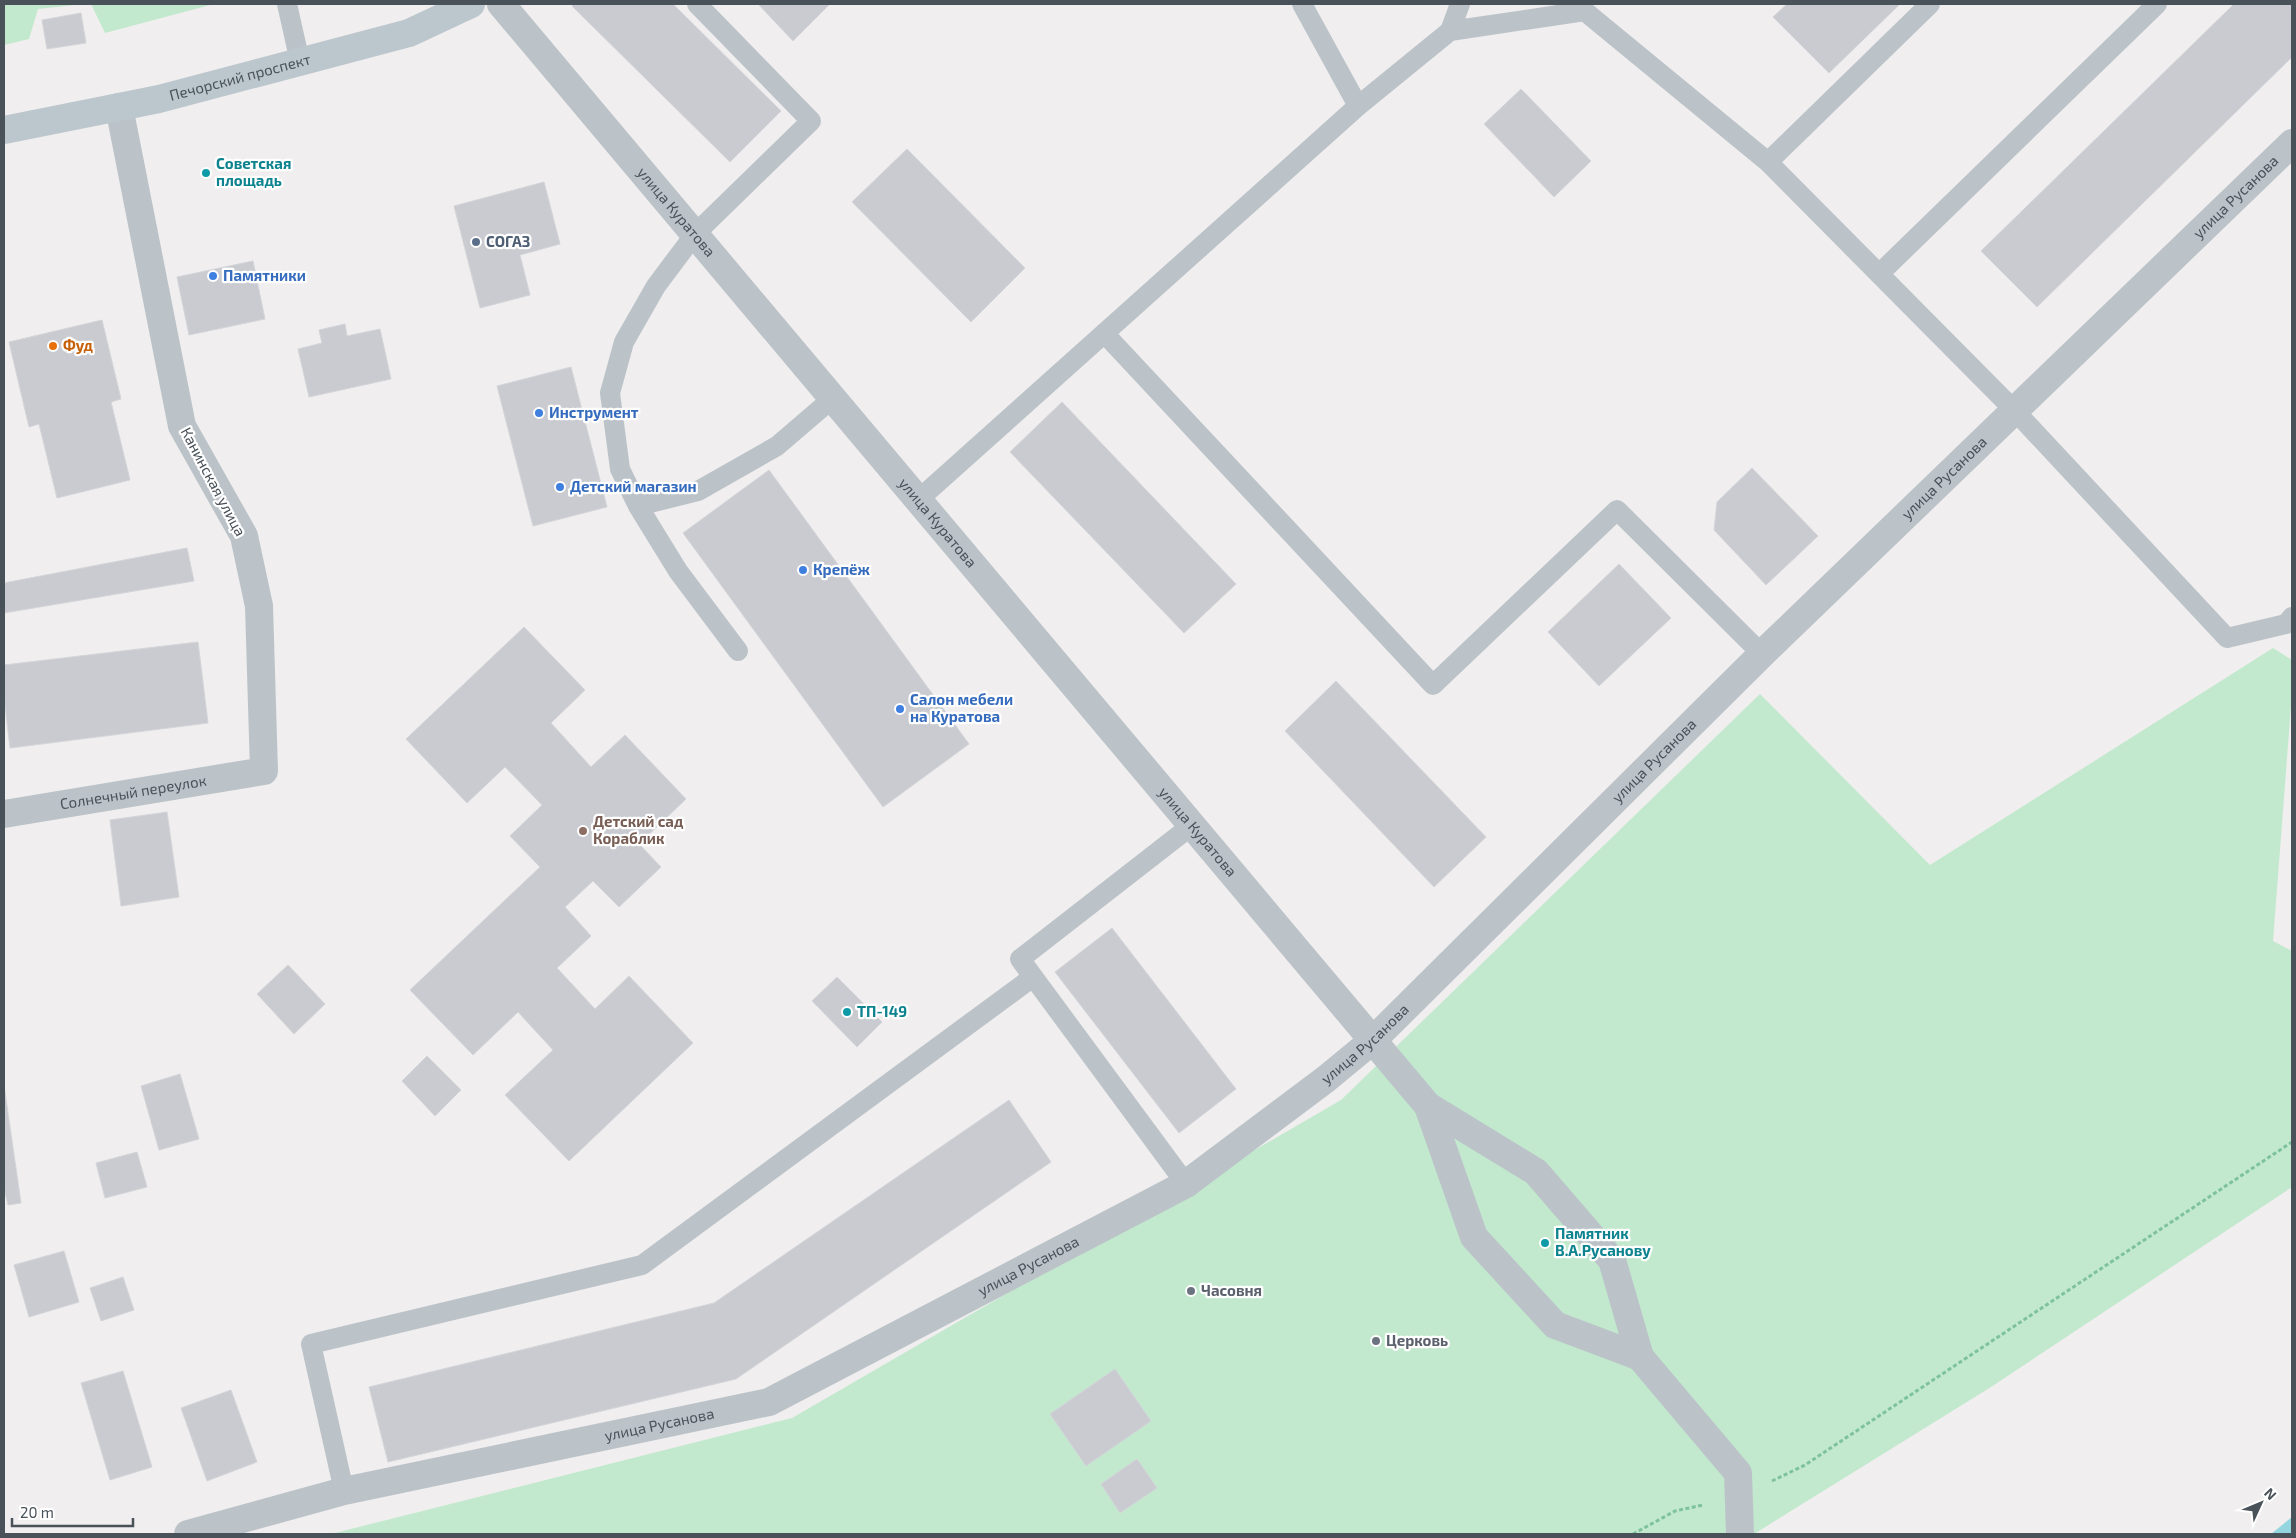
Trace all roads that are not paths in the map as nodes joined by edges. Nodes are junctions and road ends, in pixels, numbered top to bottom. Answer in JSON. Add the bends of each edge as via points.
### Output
{"nodes":[{"id":1,"x":287,"y":4,"type":"edge"},
{"id":2,"x":470,"y":4,"type":"edge"},
{"id":3,"x":501,"y":4,"type":"edge"},
{"id":4,"x":697,"y":4,"type":"edge"},
{"id":5,"x":1302,"y":4,"type":"edge"},
{"id":6,"x":1460,"y":4,"type":"edge"},
{"id":7,"x":1930,"y":4,"type":"edge"},
{"id":8,"x":2157,"y":4,"type":"edge"},
{"id":9,"x":1581,"y":7,"type":"edge"},
{"id":10,"x":1450,"y":32,"type":"junction"},
{"id":11,"x":300,"y":62,"type":"junction"},
{"id":12,"x":1358,"y":106,"type":"junction"},
{"id":13,"x":118,"y":107,"type":"junction"},
{"id":14,"x":4,"y":130,"type":"edge"},
{"id":15,"x":2292,"y":144,"type":"edge"},
{"id":16,"x":1768,"y":162,"type":"junction"},
{"id":17,"x":694,"y":234,"type":"junction"},
{"id":18,"x":1878,"y":274,"type":"junction"},
{"id":19,"x":1104,"y":333,"type":"junction"},
{"id":20,"x":833,"y":398,"type":"junction"},
{"id":21,"x":2015,"y":411,"type":"junction"},
{"id":22,"x":918,"y":500,"type":"junction"},
{"id":23,"x":638,"y":506,"type":"junction"},
{"id":24,"x":2290,"y":622,"type":"edge"},
{"id":25,"x":738,"y":651,"type":"dead end"},
{"id":26,"x":1762,"y":654,"type":"junction"},
{"id":27,"x":264,"y":771,"type":"joint"},
{"id":28,"x":4,"y":814,"type":"edge"},
{"id":29,"x":1191,"y":826,"type":"junction"},
{"id":30,"x":1033,"y":977,"type":"junction"},
{"id":31,"x":1372,"y":1041,"type":"junction"},
{"id":32,"x":1428,"y":1106,"type":"junction"},
{"id":33,"x":1186,"y":1184,"type":"junction"},
{"id":34,"x":1640,"y":1357,"type":"junction"},
{"id":35,"x":344,"y":1491,"type":"junction"},
{"id":36,"x":188,"y":1534,"type":"edge"},
{"id":37,"x":1740,"y":1534,"type":"edge"}],
"edges":[{"from":1,"to":11,"type":"lane"},
{"from":2,"to":11,"type":"main road","name":"Печорский проспект","via":[[409,33]]},
{"from":3,"to":17,"type":"street","name":"улица Куратова"},
{"from":4,"to":17,"type":"lane","via":[[811,121]]},
{"from":5,"to":12,"type":"lane"},
{"from":6,"to":10,"type":"lane"},
{"from":7,"to":16,"type":"lane"},
{"from":8,"to":18,"type":"lane"},
{"from":9,"to":10,"type":"lane"},
{"from":9,"to":16,"type":"lane"},
{"from":10,"to":12,"type":"lane"},
{"from":11,"to":13,"type":"main road","name":"Печорский проспект"},
{"from":12,"to":19,"type":"lane"},
{"from":13,"to":14,"type":"main road","name":"Печорский проспект"},
{"from":13,"to":27,"type":"street","name":"Канинская улица","via":[[182,426],[244,536],[248,554],[259,606]]},
{"from":15,"to":21,"type":"street","name":"улица Русанова"},
{"from":16,"to":18,"type":"lane"},
{"from":17,"to":20,"type":"street","name":"улица Куратова"},
{"from":17,"to":23,"type":"lane","via":[[656,286],[624,342],[610,393],[620,469]]},
{"from":18,"to":21,"type":"lane"},
{"from":19,"to":22,"type":"lane"},
{"from":19,"to":26,"type":"lane","via":[[1433,685],[1617,510]]},
{"from":20,"to":22,"type":"street","name":"улица Куратова"},
{"from":20,"to":23,"type":"lane","via":[[777,446],[698,491]]},
{"from":21,"to":24,"type":"lane","via":[[2227,638]]},
{"from":21,"to":26,"type":"street","name":"улица Русанова"},
{"from":22,"to":29,"type":"street","name":"улица Куратова"},
{"from":23,"to":25,"type":"lane","via":[[678,571]]},
{"from":26,"to":31,"type":"street","name":"улица Русанова"},
{"from":27,"to":28,"type":"street","name":"Солнечный переулок"},
{"from":29,"to":30,"type":"lane","via":[[1020,959]]},
{"from":29,"to":31,"type":"street","name":"улица Куратова"},
{"from":30,"to":33,"type":"lane"},
{"from":30,"to":35,"type":"lane","via":[[642,1265],[311,1344]]},
{"from":31,"to":32,"type":"street","name":"улица Куратова"},
{"from":31,"to":33,"type":"street","name":"улица Русанова"},
{"from":32,"to":34,"type":"street","via":[[1536,1172],[1612,1260]]},
{"from":32,"to":34,"type":"street","via":[[1474,1237],[1555,1325]]},
{"from":33,"to":35,"type":"street","name":"улица Русанова","via":[[769,1402]]},
{"from":34,"to":37,"type":"street","via":[[1738,1473]]},
{"from":35,"to":36,"type":"street","name":"улица Русанова"}]}
